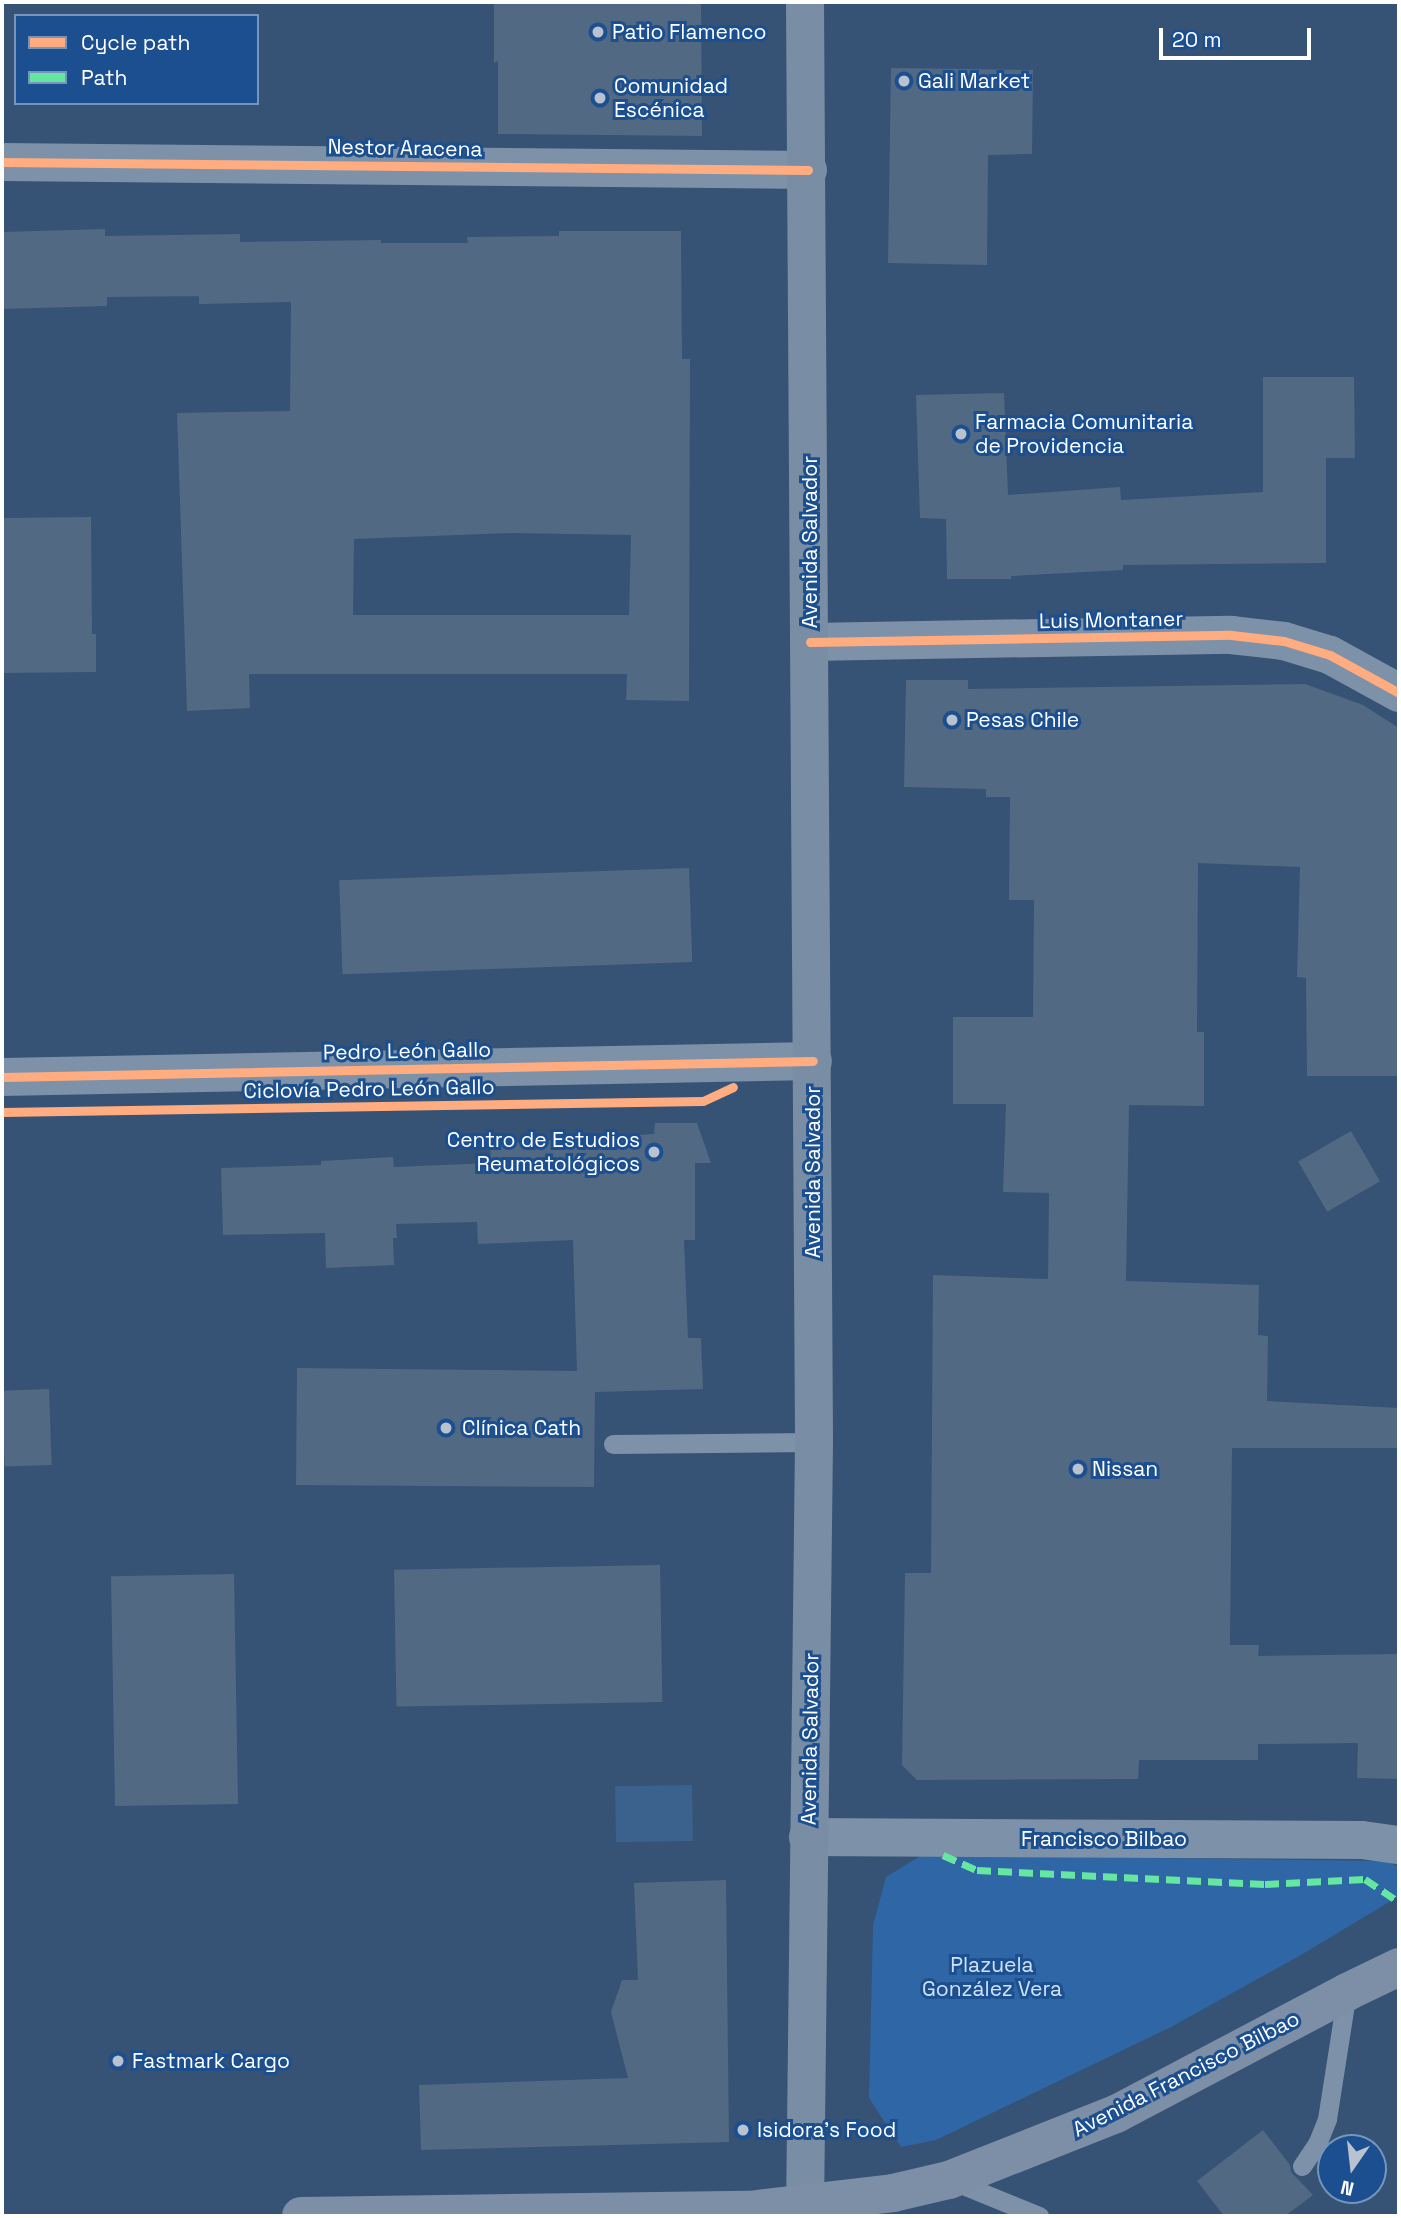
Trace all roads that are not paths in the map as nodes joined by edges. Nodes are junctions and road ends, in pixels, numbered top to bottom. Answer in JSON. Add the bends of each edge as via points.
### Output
{"nodes":[{"id":1,"x":805,"y":2,"type":"edge"},
{"id":2,"x":2,"y":162,"type":"edge"},
{"id":3,"x":808,"y":170,"type":"junction"},
{"id":4,"x":810,"y":642,"type":"junction"},
{"id":5,"x":1399,"y":693,"type":"edge"},
{"id":6,"x":813,"y":1061,"type":"junction"},
{"id":7,"x":2,"y":1077,"type":"edge"},
{"id":8,"x":814,"y":1442,"type":"junction"},
{"id":9,"x":612,"y":1444,"type":"dead end"},
{"id":10,"x":808,"y":1838,"type":"junction"},
{"id":11,"x":1399,"y":1845,"type":"edge"},
{"id":12,"x":1399,"y":1967,"type":"edge"},
{"id":13,"x":1347,"y":1992,"type":"junction"},
{"id":14,"x":1302,"y":2166,"type":"dead end"},
{"id":15,"x":949,"y":2180,"type":"junction"},
{"id":16,"x":805,"y":2211,"type":"edge"},
{"id":17,"x":301,"y":2216,"type":"edge"},
{"id":18,"x":1039,"y":2216,"type":"edge"}],
"edges":[{"from":1,"to":3,"type":"main road","name":"Avenida Salvador"},
{"from":2,"to":3,"type":"street","name":"Nestor Aracena"},
{"from":3,"to":4,"type":"main road","name":"Avenida Salvador"},
{"from":4,"to":5,"type":"street","name":"Luis Montaner","via":[[1231,635],[1284,641],[1330,655]]},
{"from":4,"to":6,"type":"main road","name":"Avenida Salvador"},
{"from":6,"to":7,"type":"street","name":"Pedro León Gallo"},
{"from":6,"to":8,"type":"main road","name":"Avenida Salvador"},
{"from":8,"to":9,"type":"lane"},
{"from":8,"to":10,"type":"main road","name":"Avenida Salvador"},
{"from":10,"to":11,"type":"street","name":"Francisco Bilbao","via":[[1362,1840]]},
{"from":10,"to":16,"type":"main road","name":"Avenida Salvador"},
{"from":12,"to":13,"type":"main road","name":"Avenida Francisco Bilbao"},
{"from":13,"to":14,"type":"lane","via":[[1327,2119]]},
{"from":13,"to":15,"type":"main road","name":"Avenida Francisco Bilbao","via":[[1116,2114]]},
{"from":15,"to":16,"type":"main road","name":"Avenida Francisco Bilbao"},
{"from":15,"to":18,"type":"lane"},
{"from":16,"to":17,"type":"main road","name":"Avenida Francisco Bilbao"}]}
